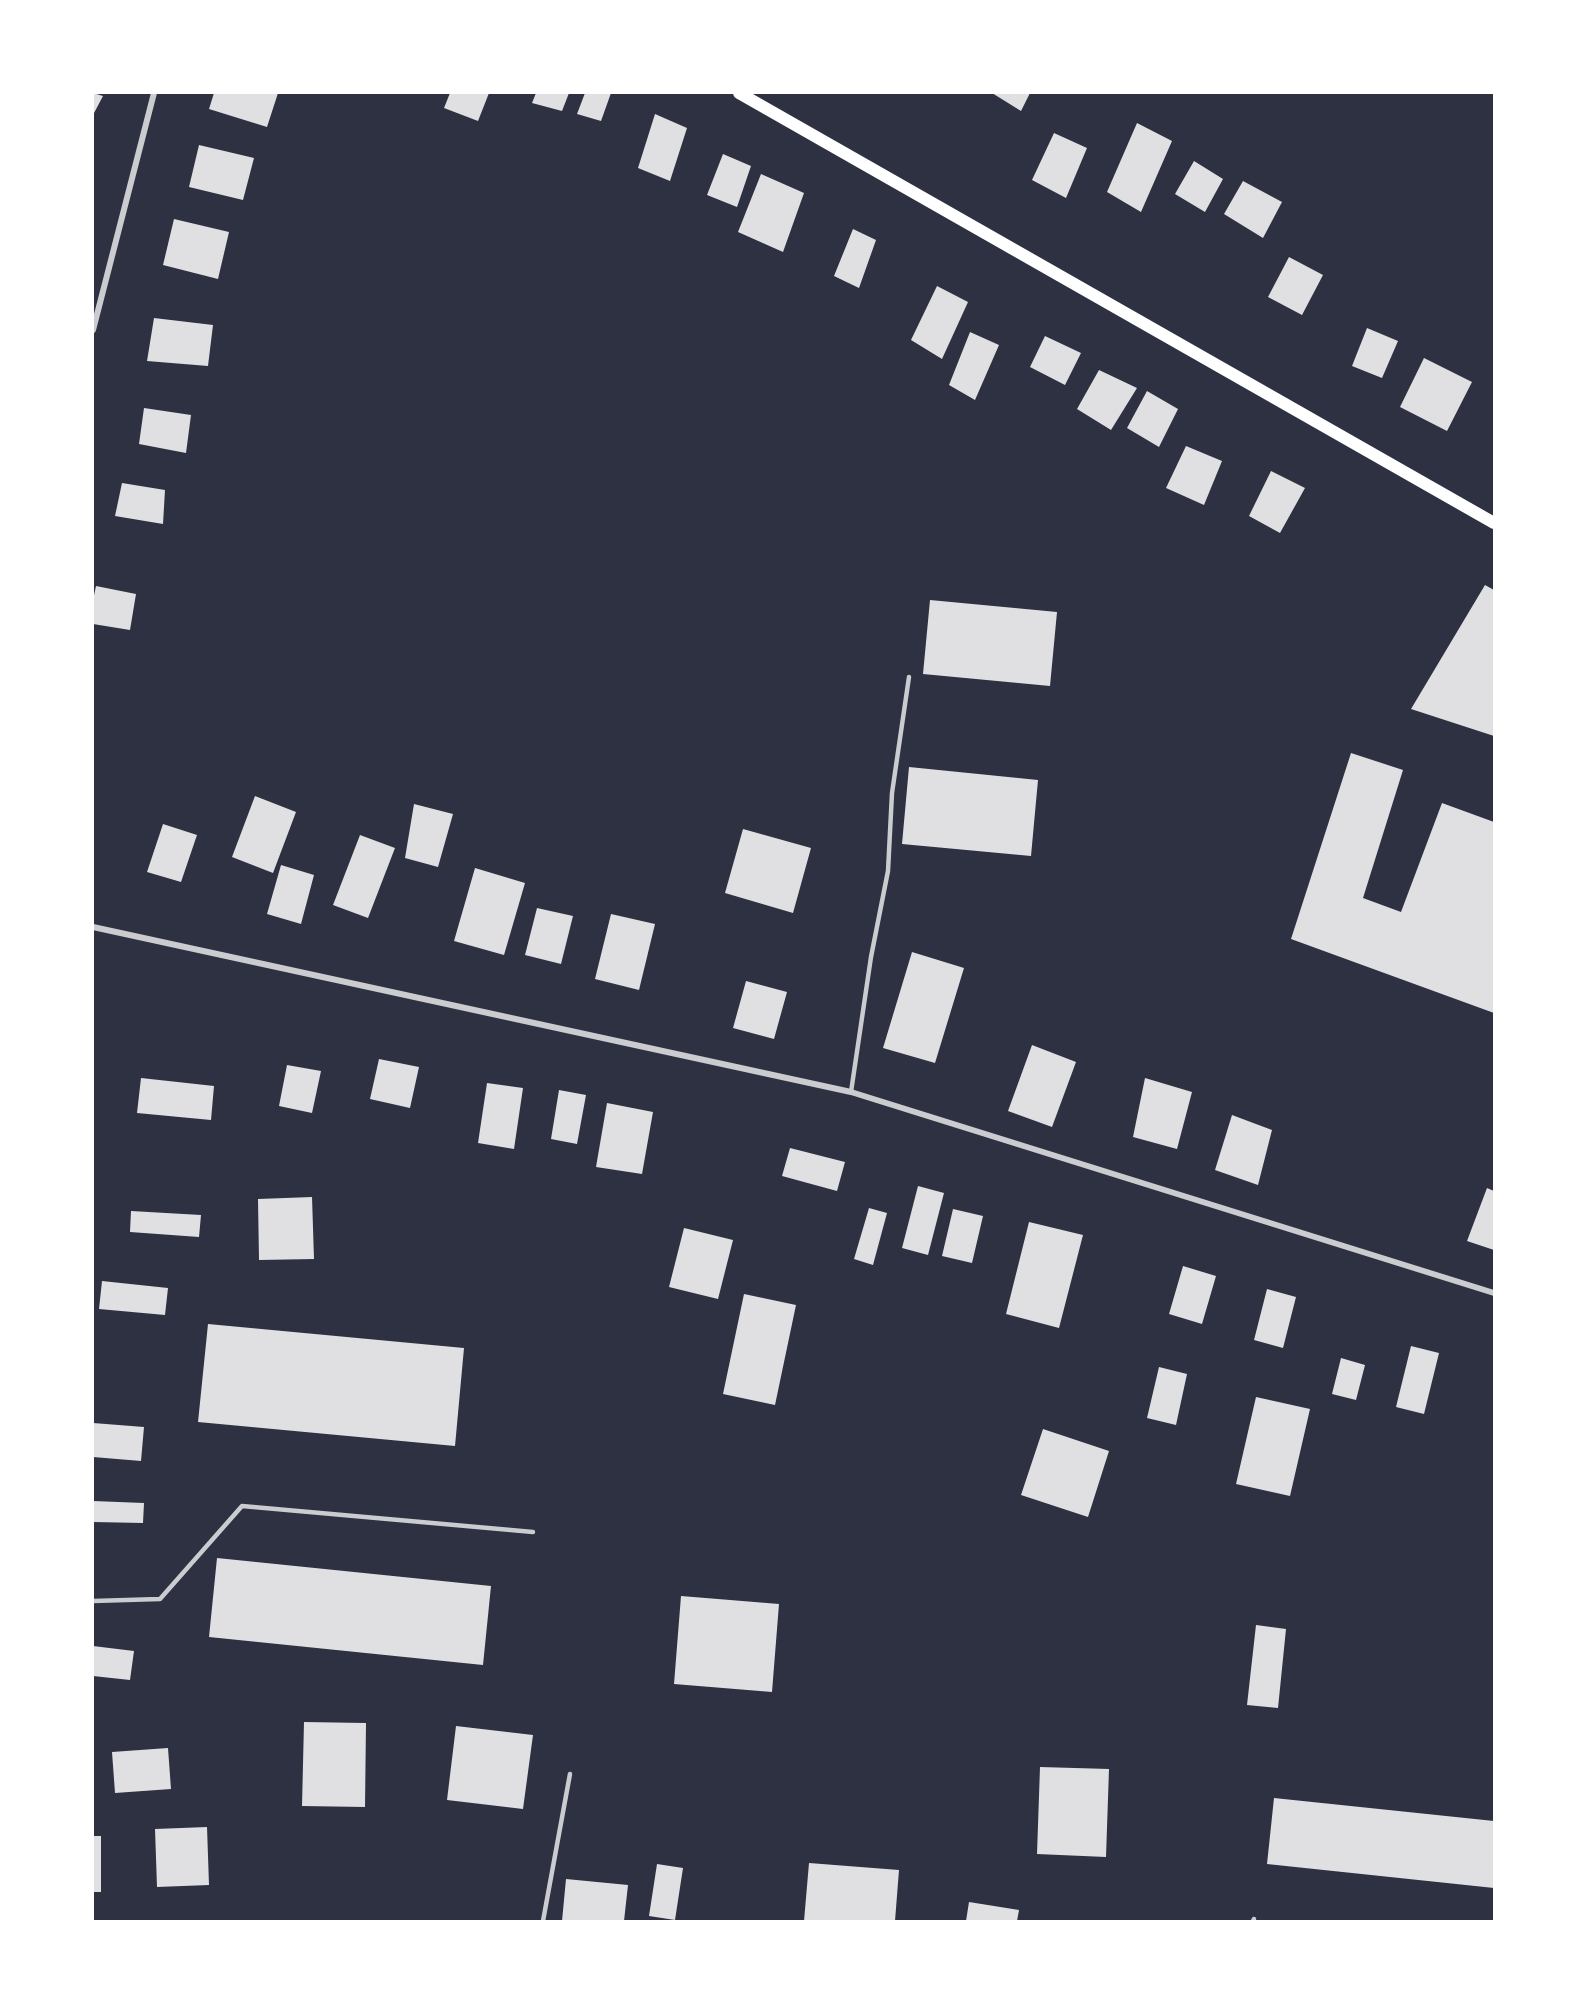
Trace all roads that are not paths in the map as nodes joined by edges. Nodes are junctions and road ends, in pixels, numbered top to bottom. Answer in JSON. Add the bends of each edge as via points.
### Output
{"nodes":[{"id":1,"x":154,"y":93,"type":"edge"},
{"id":2,"x":739,"y":93,"type":"edge"},
{"id":3,"x":93,"y":330,"type":"edge"},
{"id":4,"x":1494,"y":523,"type":"edge"},
{"id":5,"x":909,"y":677,"type":"dead end"},
{"id":6,"x":93,"y":927,"type":"edge"},
{"id":7,"x":851,"y":1092,"type":"junction"},
{"id":8,"x":1494,"y":1293,"type":"edge"},
{"id":9,"x":533,"y":1532,"type":"dead end"},
{"id":10,"x":93,"y":1601,"type":"edge"},
{"id":11,"x":570,"y":1774,"type":"dead end"},
{"id":12,"x":543,"y":1921,"type":"edge"}],
"edges":[{"from":1,"to":3,"type":"street"},
{"from":2,"to":4,"type":"main road"},
{"from":5,"to":7,"type":"lane","via":[[892,793],[888,871]]},
{"from":6,"to":7,"type":"street"},
{"from":7,"to":8,"type":"street"},
{"from":9,"to":10,"type":"lane","via":[[242,1506],[160,1599]]},
{"from":11,"to":12,"type":"lane"}]}
